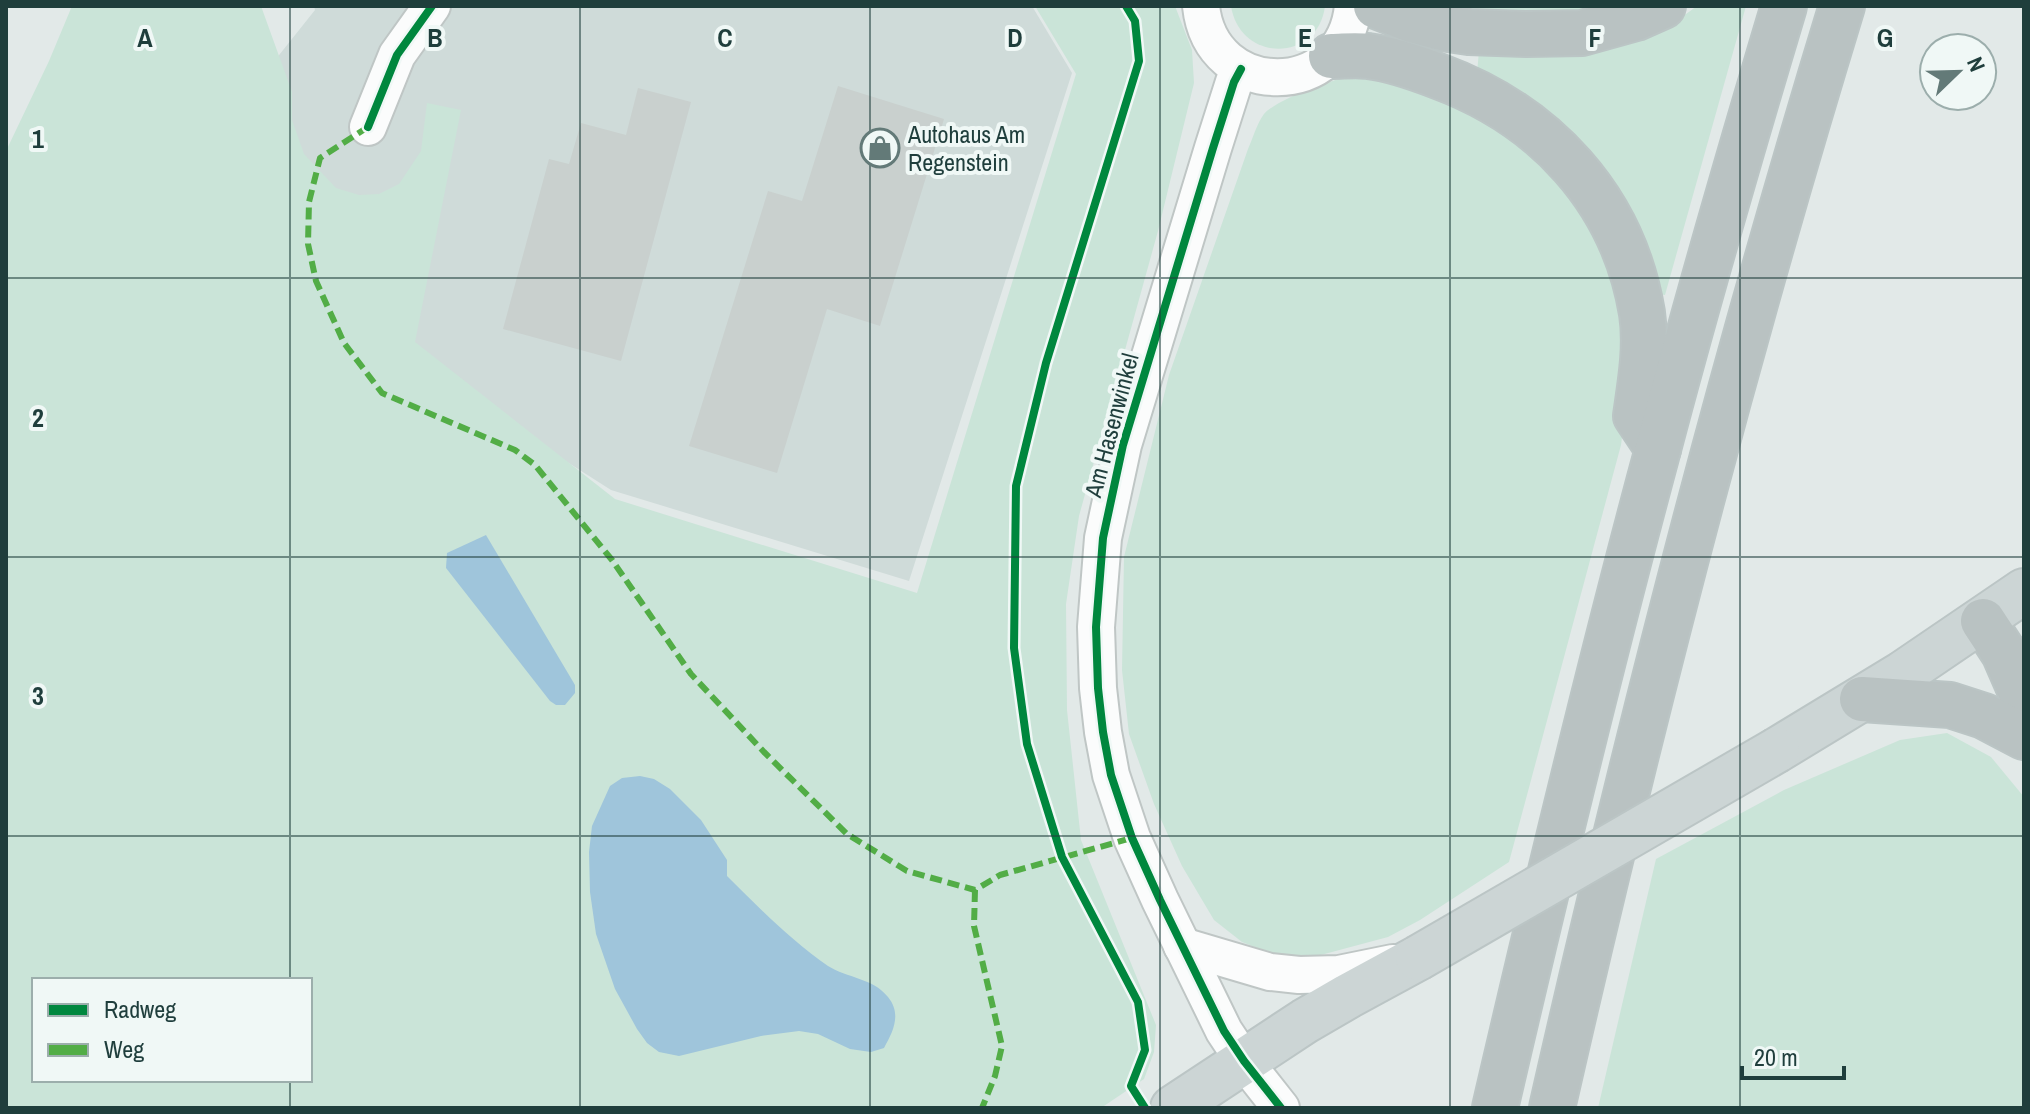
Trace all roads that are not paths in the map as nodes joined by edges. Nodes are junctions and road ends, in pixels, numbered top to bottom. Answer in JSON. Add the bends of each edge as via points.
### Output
{"nodes":[{"id":1,"x":432,"y":6,"type":"edge"},
{"id":2,"x":1201,"y":6,"type":"edge"},
{"id":3,"x":1353,"y":6,"type":"edge"},
{"id":4,"x":1376,"y":6,"type":"edge"},
{"id":5,"x":1663,"y":6,"type":"edge"},
{"id":6,"x":1784,"y":6,"type":"edge"},
{"id":7,"x":1842,"y":6,"type":"edge"},
{"id":8,"x":1331,"y":56,"type":"junction"},
{"id":9,"x":1241,"y":69,"type":"junction"},
{"id":10,"x":368,"y":127,"type":"dead end"},
{"id":11,"x":1658,"y":449,"type":"junction"},
{"id":12,"x":2024,"y":591,"type":"edge"},
{"id":13,"x":1983,"y":621,"type":"junction"},
{"id":14,"x":1862,"y":699,"type":"junction"},
{"id":15,"x":2024,"y":699,"type":"edge"},
{"id":16,"x":2024,"y":737,"type":"edge"},
{"id":17,"x":1182,"y":946,"type":"junction"},
{"id":18,"x":1418,"y":958,"type":"junction"},
{"id":19,"x":1244,"y":1061,"type":"junction"},
{"id":20,"x":1553,"y":1107,"type":"edge"},
{"id":21,"x":1173,"y":1108,"type":"edge"},
{"id":22,"x":1281,"y":1108,"type":"edge"},
{"id":23,"x":1495,"y":1108,"type":"edge"}],
"edges":[{"from":1,"to":10,"type":"street","via":[[397,55]]},
{"from":2,"to":9,"type":"street","via":[[1212,40]]},
{"from":3,"to":8,"type":"street","via":[[1350,26]]},
{"from":4,"to":5,"type":"highway","via":[[1442,28],[1526,34],[1582,33]]},
{"from":6,"to":11,"type":"highway"},
{"from":7,"to":20,"type":"highway","via":[[1714,456]]},
{"from":8,"to":9,"type":"street","via":[[1288,77],[1264,77]]},
{"from":8,"to":11,"type":"highway","via":[[1364,55],[1416,67],[1481,94],[1518,116],[1567,158],[1606,211],[1634,276],[1644,352],[1636,416]]},
{"from":9,"to":17,"type":"street","name":"Am Hasenwinkel","via":[[1123,445],[1098,580],[1098,688],[1111,775],[1132,838]]},
{"from":11,"to":23,"type":"highway"},
{"from":12,"to":13,"type":"main road"},
{"from":13,"to":14,"type":"main road"},
{"from":13,"to":15,"type":"highway"},
{"from":14,"to":16,"type":"highway","via":[[1950,705]]},
{"from":14,"to":18,"type":"main road","bridge":true},
{"from":17,"to":18,"type":"street","via":[[1270,972],[1299,975],[1339,974]]},
{"from":17,"to":19,"type":"street","name":"Am Hasenwinkel"},
{"from":18,"to":19,"type":"main road"},
{"from":19,"to":21,"type":"main road"},
{"from":19,"to":22,"type":"street","name":"Am Hasenwinkel"}]}
